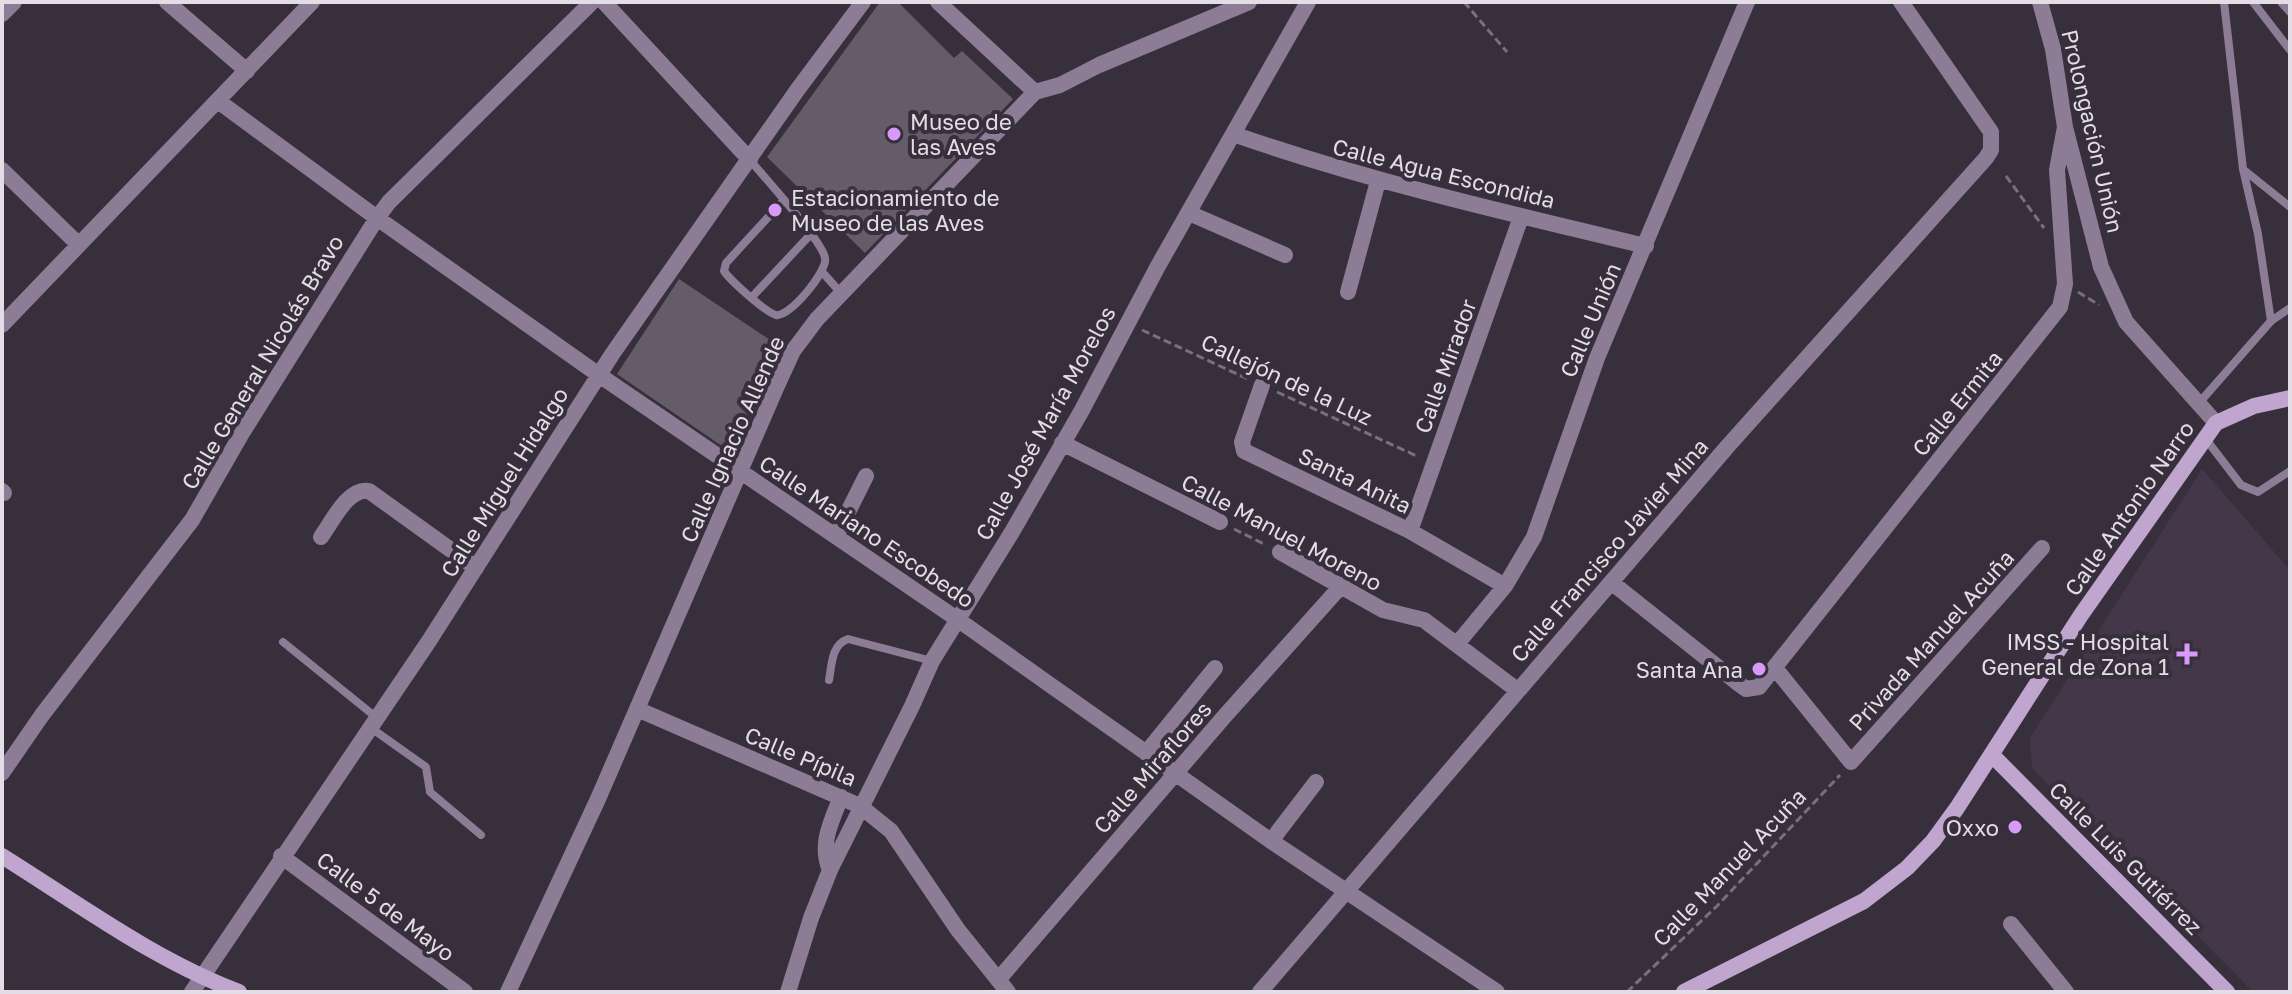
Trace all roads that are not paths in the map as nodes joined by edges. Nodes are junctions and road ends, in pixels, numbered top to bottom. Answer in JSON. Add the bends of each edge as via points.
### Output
{"nodes":[{"id":1,"x":14,"y":2,"type":"edge"},
{"id":2,"x":167,"y":2,"type":"edge"},
{"id":3,"x":312,"y":2,"type":"edge"},
{"id":4,"x":592,"y":2,"type":"edge"},
{"id":5,"x":604,"y":2,"type":"edge"},
{"id":6,"x":863,"y":2,"type":"edge"},
{"id":7,"x":938,"y":2,"type":"edge"},
{"id":8,"x":1249,"y":2,"type":"edge"},
{"id":9,"x":1308,"y":2,"type":"edge"},
{"id":10,"x":1747,"y":2,"type":"edge"},
{"id":11,"x":1901,"y":2,"type":"edge"},
{"id":12,"x":2040,"y":2,"type":"edge"},
{"id":13,"x":2224,"y":2,"type":"edge"},
{"id":14,"x":2253,"y":2,"type":"edge"},
{"id":15,"x":2281,"y":2,"type":"edge"},
{"id":16,"x":2290,"y":12,"type":"edge"},
{"id":17,"x":2,"y":14,"type":"edge"},
{"id":18,"x":2290,"y":50,"type":"edge"},
{"id":19,"x":247,"y":71,"type":"junction"},
{"id":20,"x":1035,"y":92,"type":"junction"},
{"id":21,"x":218,"y":101,"type":"junction"},
{"id":22,"x":2065,"y":127,"type":"junction"},
{"id":23,"x":1233,"y":134,"type":"junction"},
{"id":24,"x":750,"y":160,"type":"junction"},
{"id":25,"x":2243,"y":169,"type":"junction"},
{"id":26,"x":2,"y":170,"type":"edge"},
{"id":27,"x":1378,"y":181,"type":"junction"},
{"id":28,"x":783,"y":201,"type":"junction"},
{"id":29,"x":2290,"y":207,"type":"edge"},
{"id":30,"x":1189,"y":213,"type":"junction"},
{"id":31,"x":1521,"y":217,"type":"junction"},
{"id":32,"x":377,"y":218,"type":"junction"},
{"id":33,"x":811,"y":234,"type":"junction"},
{"id":34,"x":79,"y":245,"type":"junction"},
{"id":35,"x":1646,"y":246,"type":"junction"},
{"id":36,"x":1285,"y":255,"type":"dead end"},
{"id":37,"x":823,"y":273,"type":"junction"},
{"id":38,"x":1348,"y":292,"type":"dead end"},
{"id":39,"x":841,"y":293,"type":"junction"},
{"id":40,"x":752,"y":297,"type":"junction"},
{"id":41,"x":2290,"y":308,"type":"edge"},
{"id":42,"x":2271,"y":321,"type":"junction"},
{"id":43,"x":2,"y":325,"type":"edge"},
{"id":44,"x":599,"y":375,"type":"junction"},
{"id":45,"x":1262,"y":385,"type":"road end"},
{"id":46,"x":2290,"y":398,"type":"edge"},
{"id":47,"x":2199,"y":403,"type":"junction"},
{"id":48,"x":2216,"y":423,"type":"junction"},
{"id":49,"x":2205,"y":438,"type":"junction"},
{"id":50,"x":1062,"y":443,"type":"junction"},
{"id":51,"x":740,"y":471,"type":"junction"},
{"id":52,"x":2290,"y":471,"type":"edge"},
{"id":53,"x":866,"y":476,"type":"dead end"},
{"id":54,"x":1220,"y":522,"type":"road end"},
{"id":55,"x":1410,"y":531,"type":"junction"},
{"id":56,"x":836,"y":536,"type":"junction"},
{"id":57,"x":321,"y":537,"type":"dead end"},
{"id":58,"x":2042,"y":548,"type":"dead end"},
{"id":59,"x":1280,"y":552,"type":"road end"},
{"id":60,"x":476,"y":568,"type":"junction"},
{"id":61,"x":1611,"y":582,"type":"junction"},
{"id":62,"x":1342,"y":585,"type":"junction"},
{"id":63,"x":1505,"y":586,"type":"junction"},
{"id":64,"x":957,"y":619,"type":"junction"},
{"id":65,"x":283,"y":642,"type":"dead end"},
{"id":66,"x":1457,"y":644,"type":"junction"},
{"id":67,"x":932,"y":661,"type":"junction"},
{"id":68,"x":1215,"y":668,"type":"dead end"},
{"id":69,"x":1775,"y":668,"type":"junction"},
{"id":70,"x":829,"y":680,"type":"dead end"},
{"id":71,"x":1517,"y":690,"type":"junction"},
{"id":72,"x":637,"y":709,"type":"junction"},
{"id":73,"x":374,"y":723,"type":"junction"},
{"id":74,"x":1146,"y":753,"type":"junction"},
{"id":75,"x":1993,"y":756,"type":"junction"},
{"id":76,"x":2,"y":773,"type":"edge"},
{"id":77,"x":1176,"y":774,"type":"junction"},
{"id":78,"x":1316,"y":782,"type":"dead end"},
{"id":79,"x":841,"y":797,"type":"junction"},
{"id":80,"x":860,"y":806,"type":"junction"},
{"id":81,"x":481,"y":835,"type":"dead end"},
{"id":82,"x":1271,"y":841,"type":"junction"},
{"id":83,"x":2,"y":856,"type":"edge"},
{"id":84,"x":281,"y":856,"type":"junction"},
{"id":85,"x":830,"y":870,"type":"junction"},
{"id":86,"x":1346,"y":892,"type":"junction"},
{"id":87,"x":2011,"y":924,"type":"dead end"},
{"id":88,"x":196,"y":985,"type":"edge"},
{"id":89,"x":1003,"y":986,"type":"edge"},
{"id":90,"x":239,"y":992,"type":"edge"},
{"id":91,"x":465,"y":992,"type":"edge"},
{"id":92,"x":508,"y":992,"type":"edge"},
{"id":93,"x":788,"y":992,"type":"edge"},
{"id":94,"x":1260,"y":992,"type":"edge"},
{"id":95,"x":1497,"y":992,"type":"edge"},
{"id":96,"x":1684,"y":992,"type":"edge"},
{"id":97,"x":2066,"y":992,"type":"edge"},
{"id":98,"x":2227,"y":992,"type":"edge"}],
"edges":[{"from":1,"to":17,"type":"street"},
{"from":2,"to":19,"type":"street"},
{"from":3,"to":19,"type":"street"},
{"from":4,"to":32,"type":"street","name":"Calle General Nicolás Bravo"},
{"from":5,"to":24,"type":"street"},
{"from":6,"to":24,"type":"street","name":"Calle Miguel Hidalgo"},
{"from":7,"to":20,"type":"street"},
{"from":8,"to":20,"type":"street","name":"Calle Ignacio Allende"},
{"from":9,"to":23,"type":"street","name":"Calle José María Morelos"},
{"from":10,"to":35,"type":"street","name":"Calle Unión"},
{"from":11,"to":61,"type":"street","name":"Calle Francisco Javier Mina","via":[[1991,132],[1986,158]]},
{"from":12,"to":22,"type":"street","name":"Prolongación Unión"},
{"from":13,"to":25,"type":"lane"},
{"from":14,"to":18,"type":"lane"},
{"from":15,"to":16,"type":"lane"},
{"from":19,"to":21,"type":"street"},
{"from":20,"to":39,"type":"street","name":"Calle Ignacio Allende"},
{"from":21,"to":32,"type":"street","name":"Calle Mariano Escobedo"},
{"from":21,"to":34,"type":"street"},
{"from":22,"to":47,"type":"street","name":"Prolongación Unión","via":[[2101,267],[2126,322]]},
{"from":22,"to":69,"type":"street","name":"Calle Ermita","via":[[2057,170],[2065,284],[2060,307]]},
{"from":23,"to":27,"type":"street","name":"Calle Agua Escondida"},
{"from":23,"to":30,"type":"street","name":"Calle José María Morelos"},
{"from":24,"to":28,"type":"lane"},
{"from":24,"to":44,"type":"street","name":"Calle Miguel Hidalgo"},
{"from":25,"to":29,"type":"lane"},
{"from":25,"to":42,"type":"lane"},
{"from":26,"to":34,"type":"street"},
{"from":27,"to":31,"type":"street","name":"Calle Agua Escondida"},
{"from":27,"to":38,"type":"street"},
{"from":28,"to":33,"type":"lane"},
{"from":28,"to":40,"type":"lane","via":[[724,266],[726,275]]},
{"from":30,"to":36,"type":"street"},
{"from":30,"to":50,"type":"street","name":"Calle José María Morelos"},
{"from":31,"to":35,"type":"street","name":"Calle Agua Escondida"},
{"from":31,"to":55,"type":"street","name":"Calle Mirador"},
{"from":32,"to":44,"type":"street","name":"Calle Mariano Escobedo"},
{"from":32,"to":76,"type":"street","name":"Calle General Nicolás Bravo","via":[[192,520]]},
{"from":33,"to":37,"type":"lane","via":[[825,254]]},
{"from":33,"to":40,"type":"lane"},
{"from":34,"to":43,"type":"street"},
{"from":35,"to":63,"type":"street","name":"Calle Unión","via":[[1579,404],[1534,537]]},
{"from":37,"to":39,"type":"lane"},
{"from":37,"to":40,"type":"lane","via":[[784,314],[775,315]]},
{"from":39,"to":51,"type":"street","name":"Calle Ignacio Allende","via":[[793,351]]},
{"from":41,"to":42,"type":"lane"},
{"from":42,"to":47,"type":"lane"},
{"from":44,"to":51,"type":"street","name":"Calle Mariano Escobedo"},
{"from":44,"to":60,"type":"street","name":"Calle Miguel Hidalgo"},
{"from":45,"to":55,"type":"street","name":"Santa Anita","via":[[1242,442],[1244,451]]},
{"from":46,"to":48,"type":"main road","name":"Calle Antonio Narro"},
{"from":47,"to":48,"type":"street","name":"Prolongación Unión"},
{"from":48,"to":49,"type":"main road","name":"Calle Antonio Narro"},
{"from":49,"to":52,"type":"lane","via":[[2248,489],[2258,492]]},
{"from":49,"to":75,"type":"main road","name":"Calle Antonio Narro","via":[[2081,615]]},
{"from":50,"to":54,"type":"street","name":"Calle Manuel Moreno"},
{"from":50,"to":64,"type":"street","name":"Calle José María Morelos"},
{"from":51,"to":56,"type":"street","name":"Calle Mariano Escobedo"},
{"from":51,"to":72,"type":"street","name":"Calle Ignacio Allende"},
{"from":53,"to":56,"type":"street"},
{"from":55,"to":63,"type":"street","name":"Santa Anita"},
{"from":56,"to":64,"type":"street","name":"Calle Mariano Escobedo"},
{"from":57,"to":60,"type":"street","via":[[362,489]]},
{"from":58,"to":69,"type":"street","name":"Privada Manuel Acuña","via":[[1851,762]]},
{"from":59,"to":62,"type":"street","name":"Calle Manuel Moreno"},
{"from":60,"to":73,"type":"street","name":"Calle Miguel Hidalgo"},
{"from":61,"to":69,"type":"street","name":"Calle Ermita","via":[[1746,689],[1759,687]]},
{"from":61,"to":71,"type":"street","name":"Calle Francisco Javier Mina"},
{"from":62,"to":66,"type":"street","name":"Calle Manuel Moreno","via":[[1383,610],[1424,620]]},
{"from":62,"to":77,"type":"street","name":"Calle Miraflores"},
{"from":63,"to":66,"type":"street","name":"Calle Unión"},
{"from":64,"to":67,"type":"street","name":"Calle José María Morelos"},
{"from":64,"to":74,"type":"street","name":"Calle Mariano Escobedo"},
{"from":65,"to":73,"type":"lane"},
{"from":66,"to":71,"type":"street","name":"Calle Manuel Moreno"},
{"from":67,"to":70,"type":"lane","via":[[842,640]]},
{"from":67,"to":80,"type":"street","name":"Calle José María Morelos"},
{"from":68,"to":74,"type":"street"},
{"from":71,"to":86,"type":"street","name":"Calle Francisco Javier Mina"},
{"from":72,"to":79,"type":"street","name":"Calle Pípila"},
{"from":72,"to":92,"type":"street","name":"Calle Ignacio Allende"},
{"from":73,"to":81,"type":"lane","via":[[426,767],[430,792]]},
{"from":73,"to":84,"type":"street","name":"Calle Miguel Hidalgo"},
{"from":74,"to":77,"type":"street","name":"Calle Mariano Escobedo"},
{"from":75,"to":96,"type":"main road","name":"Calle Antonio Narro","via":[[1933,841],[1875,893]]},
{"from":75,"to":98,"type":"main road","name":"Calle Luis Gutiérrez"},
{"from":77,"to":82,"type":"street","name":"Calle Mariano Escobedo"},
{"from":77,"to":89,"type":"street","name":"Calle Miraflores"},
{"from":78,"to":82,"type":"street"},
{"from":79,"to":80,"type":"street","name":"Calle Pípila"},
{"from":79,"to":85,"type":"street","name":"Calle José María Morelos","via":[[827,832],[824,856]]},
{"from":80,"to":85,"type":"street","name":"Calle José María Morelos"},
{"from":80,"to":89,"type":"street","name":"Calle Pípila","via":[[891,831]]},
{"from":82,"to":86,"type":"street","name":"Calle Mariano Escobedo"},
{"from":83,"to":88,"type":"main road","via":[[166,959]]},
{"from":84,"to":88,"type":"street","name":"Calle Miguel Hidalgo"},
{"from":84,"to":91,"type":"street","name":"Calle 5 de Mayo"},
{"from":85,"to":93,"type":"street","name":"Calle José María Morelos"},
{"from":86,"to":94,"type":"street","name":"Calle Francisco Javier Mina"},
{"from":86,"to":95,"type":"street","name":"Calle Mariano Escobedo"},
{"from":87,"to":97,"type":"street"},
{"from":88,"to":90,"type":"main road"}]}
